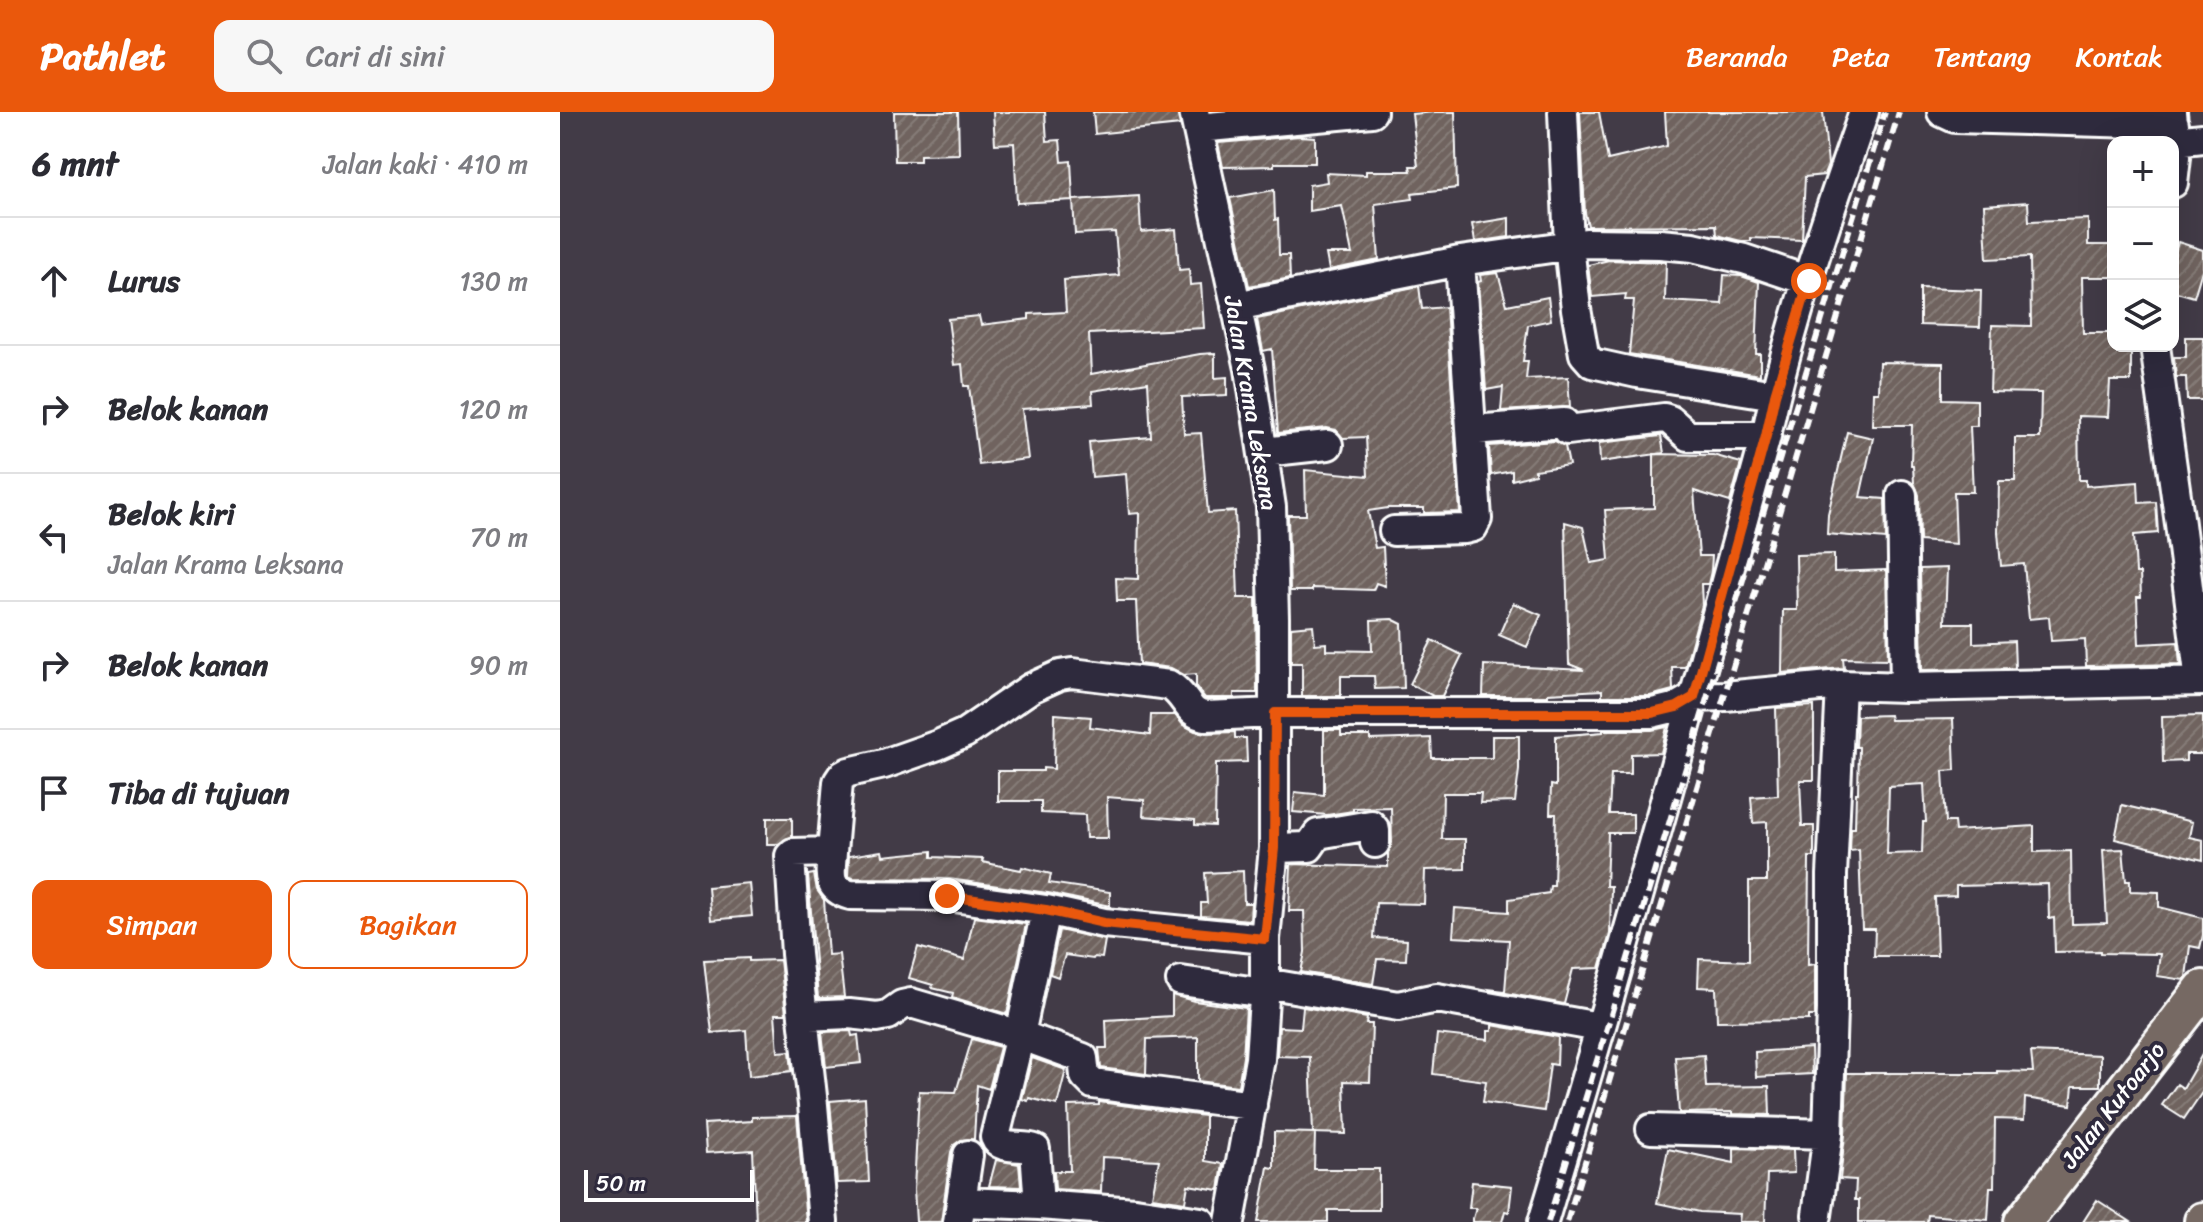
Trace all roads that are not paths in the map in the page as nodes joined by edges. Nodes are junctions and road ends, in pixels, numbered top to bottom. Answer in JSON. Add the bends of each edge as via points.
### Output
{"nodes":[{"id":1,"x":1372,"y":112,"type":"edge"},
{"id":2,"x":1563,"y":112,"type":"edge"},
{"id":3,"x":1864,"y":112,"type":"edge"},
{"id":4,"x":1942,"y":112,"type":"edge"},
{"id":5,"x":1196,"y":120,"type":"edge"},
{"id":6,"x":2181,"y":129,"type":"edge"},
{"id":7,"x":1569,"y":245,"type":"junction"},
{"id":8,"x":1460,"y":261,"type":"junction"},
{"id":9,"x":1809,"y":281,"type":"junction"},
{"id":10,"x":1236,"y":306,"type":"junction"},
{"id":11,"x":2156,"y":352,"type":"edge"},
{"id":12,"x":1775,"y":395,"type":"junction"},
{"id":13,"x":1472,"y":430,"type":"junction"},
{"id":14,"x":1766,"y":436,"type":"junction"},
{"id":15,"x":1328,"y":445,"type":"dead end"},
{"id":16,"x":1264,"y":452,"type":"junction"},
{"id":17,"x":1902,"y":495,"type":"dead end"},
{"id":18,"x":1394,"y":531,"type":"dead end"},
{"id":19,"x":2201,"y":681,"type":"edge"},
{"id":20,"x":1841,"y":685,"type":"junction"},
{"id":21,"x":1905,"y":687,"type":"junction"},
{"id":22,"x":1694,"y":697,"type":"junction"},
{"id":23,"x":1275,"y":713,"type":"junction"},
{"id":24,"x":1375,"y":843,"type":"dead end"},
{"id":25,"x":1274,"y":848,"type":"junction"},
{"id":26,"x":832,"y":852,"type":"junction"},
{"id":27,"x":1046,"y":910,"type":"junction"},
{"id":28,"x":1265,"y":939,"type":"junction"},
{"id":29,"x":1181,"y":981,"type":"dead end"},
{"id":30,"x":1265,"y":988,"type":"junction"},
{"id":31,"x":2203,"y":989,"type":"edge"},
{"id":32,"x":805,"y":1016,"type":"junction"},
{"id":33,"x":1599,"y":1027,"type":"junction"},
{"id":34,"x":1020,"y":1035,"type":"junction"},
{"id":35,"x":1252,"y":1105,"type":"junction"},
{"id":36,"x":1651,"y":1129,"type":"dead end"},
{"id":37,"x":1828,"y":1134,"type":"junction"},
{"id":38,"x":968,"y":1155,"type":"dead end"},
{"id":39,"x":1039,"y":1205,"type":"junction"},
{"id":40,"x":960,"y":1212,"type":"edge"},
{"id":41,"x":1817,"y":1215,"type":"dead end"},
{"id":42,"x":823,"y":1222,"type":"edge"},
{"id":43,"x":1201,"y":1222,"type":"edge"},
{"id":44,"x":1230,"y":1222,"type":"edge"},
{"id":45,"x":1543,"y":1222,"type":"edge"},
{"id":46,"x":2023,"y":1222,"type":"edge"}],
"edges":[{"from":1,"to":5,"type":"street"},
{"from":2,"to":7,"type":"street"},
{"from":3,"to":9,"type":"street"},
{"from":4,"to":6,"type":"street","via":[[1955,118]]},
{"from":5,"to":10,"type":"street","name":"Jalan Krama Leksana"},
{"from":7,"to":8,"type":"street"},
{"from":7,"to":9,"type":"street","via":[[1693,247]]},
{"from":7,"to":12,"type":"street","via":[[1584,354],[1592,363]]},
{"from":8,"to":10,"type":"street"},
{"from":8,"to":13,"type":"street"},
{"from":9,"to":12,"type":"street"},
{"from":10,"to":16,"type":"street","name":"Jalan Krama Leksana"},
{"from":11,"to":19,"type":"street"},
{"from":12,"to":14,"type":"street"},
{"from":13,"to":14,"type":"street","via":[[1564,423],[1568,430],[1664,418],[1688,436]]},
{"from":13,"to":18,"type":"street","via":[[1477,519],[1473,527]]},
{"from":14,"to":22,"type":"street"},
{"from":15,"to":16,"type":"street"},
{"from":16,"to":23,"type":"street","name":"Jalan Krama Leksana","via":[[1271,507]]},
{"from":17,"to":21,"type":"street"},
{"from":19,"to":21,"type":"street"},
{"from":20,"to":21,"type":"street"},
{"from":20,"to":22,"type":"street"},
{"from":20,"to":37,"type":"street"},
{"from":22,"to":23,"type":"street","via":[[1652,713]]},
{"from":22,"to":33,"type":"street"},
{"from":23,"to":25,"type":"street","name":"Jalan Krama Leksana"},
{"from":23,"to":26,"type":"street","via":[[1197,715],[1169,685],[1060,675],[1031,688],[965,733],[842,776]]},
{"from":24,"to":25,"type":"street","via":[[1371,825],[1318,834],[1306,847]]},
{"from":25,"to":28,"type":"street","name":"Jalan Krama Leksana"},
{"from":26,"to":27,"type":"street","via":[[833,886],[850,895],[947,896]]},
{"from":26,"to":32,"type":"street","via":[[790,856]]},
{"from":27,"to":28,"type":"street","via":[[1104,923]]},
{"from":27,"to":34,"type":"street"},
{"from":28,"to":30,"type":"street","name":"Jalan Krama Leksana"},
{"from":29,"to":30,"type":"street"},
{"from":30,"to":33,"type":"street","via":[[1402,1006],[1437,998]]},
{"from":30,"to":35,"type":"street","name":"Jalan Krama Leksana"},
{"from":31,"to":46,"type":"main road","name":"Jalan Kutoarjo"},
{"from":32,"to":34,"type":"street","via":[[877,1017],[911,1003]]},
{"from":32,"to":42,"type":"street"},
{"from":33,"to":45,"type":"street"},
{"from":34,"to":35,"type":"street","via":[[1083,1058],[1085,1076],[1093,1084]]},
{"from":34,"to":39,"type":"street","via":[[995,1141],[1035,1149]]},
{"from":35,"to":44,"type":"street","name":"Jalan Krama Leksana"},
{"from":36,"to":37,"type":"street"},
{"from":37,"to":41,"type":"street"},
{"from":38,"to":40,"type":"street"},
{"from":39,"to":40,"type":"street"},
{"from":39,"to":43,"type":"street"}]}
